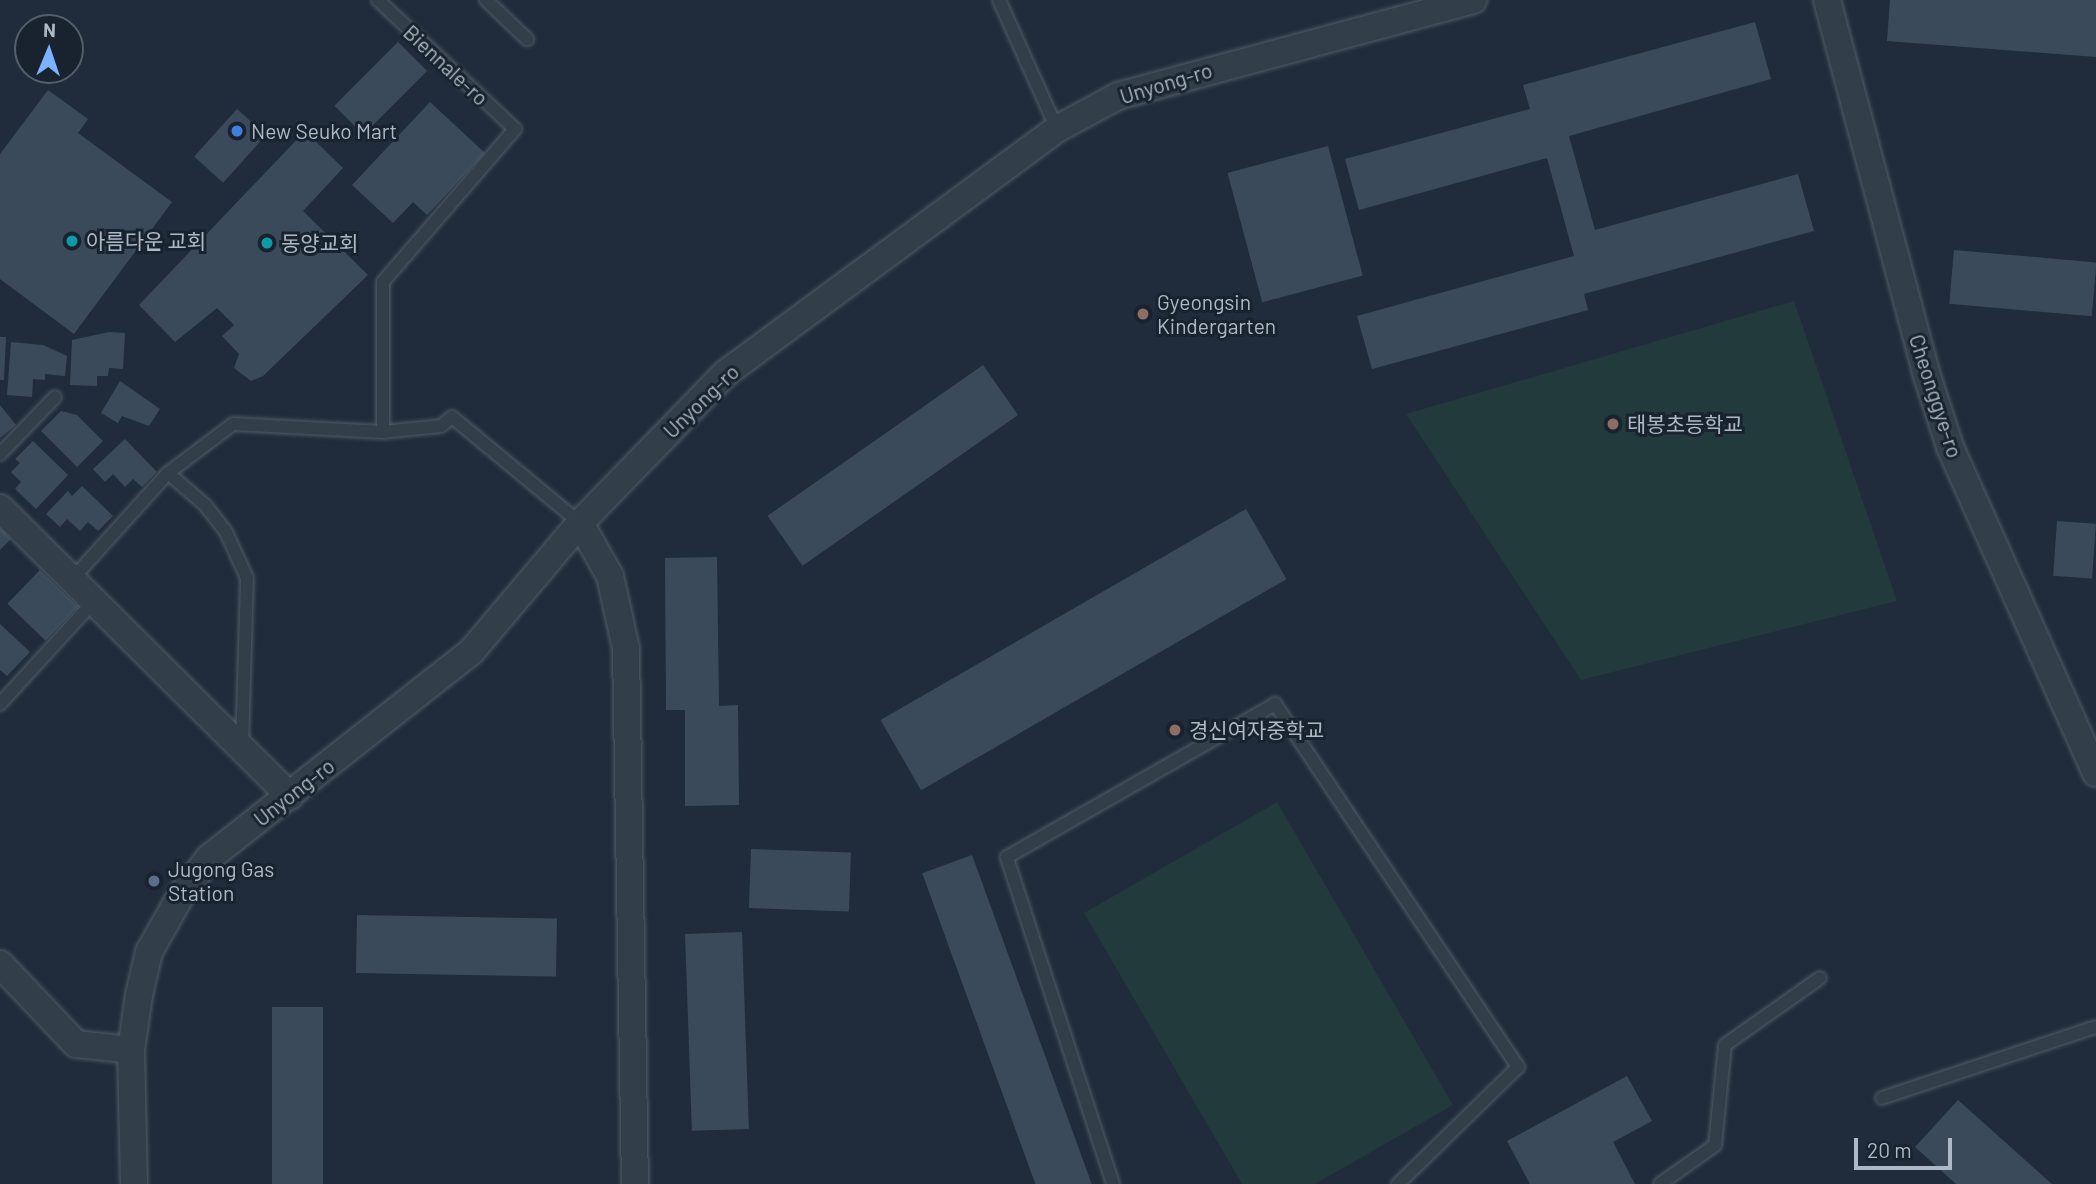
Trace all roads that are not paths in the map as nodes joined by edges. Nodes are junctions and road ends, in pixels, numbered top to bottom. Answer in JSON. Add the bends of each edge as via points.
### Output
{"nodes":[{"id":1,"x":378,"y":0,"type":"edge"},
{"id":2,"x":486,"y":0,"type":"edge"},
{"id":3,"x":999,"y":0,"type":"edge"},
{"id":4,"x":1474,"y":0,"type":"edge"},
{"id":5,"x":1827,"y":0,"type":"edge"},
{"id":6,"x":527,"y":39,"type":"dead end"},
{"id":7,"x":1057,"y":129,"type":"junction"},
{"id":8,"x":55,"y":397,"type":"dead end"},
{"id":9,"x":383,"y":432,"type":"junction"},
{"id":10,"x":0,"y":454,"type":"edge"},
{"id":11,"x":168,"y":473,"type":"junction"},
{"id":12,"x":0,"y":508,"type":"edge"},
{"id":13,"x":580,"y":523,"type":"junction"},
{"id":14,"x":74,"y":577,"type":"junction"},
{"id":15,"x":96,"y":598,"type":"junction"},
{"id":16,"x":0,"y":704,"type":"edge"},
{"id":17,"x":242,"y":751,"type":"junction"},
{"id":18,"x":2096,"y":774,"type":"edge"},
{"id":19,"x":290,"y":796,"type":"junction"},
{"id":20,"x":0,"y":964,"type":"edge"},
{"id":21,"x":1820,"y":978,"type":"dead end"},
{"id":22,"x":2096,"y":1027,"type":"edge"},
{"id":23,"x":131,"y":1050,"type":"junction"},
{"id":24,"x":1882,"y":1098,"type":"dead end"},
{"id":25,"x":134,"y":1184,"type":"edge"},
{"id":26,"x":635,"y":1184,"type":"edge"},
{"id":27,"x":1114,"y":1184,"type":"edge"},
{"id":28,"x":1398,"y":1184,"type":"edge"},
{"id":29,"x":1660,"y":1184,"type":"edge"}],
"edges":[{"from":1,"to":9,"type":"lane","name":"Biennale-ro","via":[[515,129],[383,282]]},
{"from":2,"to":6,"type":"lane"},
{"from":3,"to":7,"type":"lane"},
{"from":4,"to":7,"type":"street","name":"Unyong-ro","via":[[1143,86]]},
{"from":5,"to":18,"type":"street","name":"Cheonggye-ro","via":[[1926,373],[1950,447]]},
{"from":7,"to":13,"type":"street","name":"Unyong-ro","via":[[726,373]]},
{"from":8,"to":10,"type":"lane"},
{"from":9,"to":11,"type":"lane","via":[[233,424]]},
{"from":9,"to":13,"type":"lane","via":[[441,426],[452,417]]},
{"from":11,"to":14,"type":"lane"},
{"from":11,"to":17,"type":"lane","via":[[205,505],[226,531],[249,589]]},
{"from":12,"to":14,"type":"street"},
{"from":13,"to":19,"type":"street","name":"Unyong-ro","via":[[471,652]]},
{"from":13,"to":26,"type":"street","via":[[610,576],[626,649]]},
{"from":14,"to":15,"type":"street"},
{"from":15,"to":16,"type":"lane"},
{"from":15,"to":17,"type":"street"},
{"from":17,"to":19,"type":"street"},
{"from":19,"to":23,"type":"street","name":"Unyong-ro","via":[[209,858],[181,895],[149,952]]},
{"from":20,"to":23,"type":"street","via":[[76,1044]]},
{"from":21,"to":29,"type":"lane","via":[[1725,1045],[1715,1145]]},
{"from":22,"to":24,"type":"lane"},
{"from":23,"to":25,"type":"street","name":"Unyong-ro"},
{"from":27,"to":28,"type":"lane","via":[[1007,857],[1275,704],[1518,1067]]}]}
